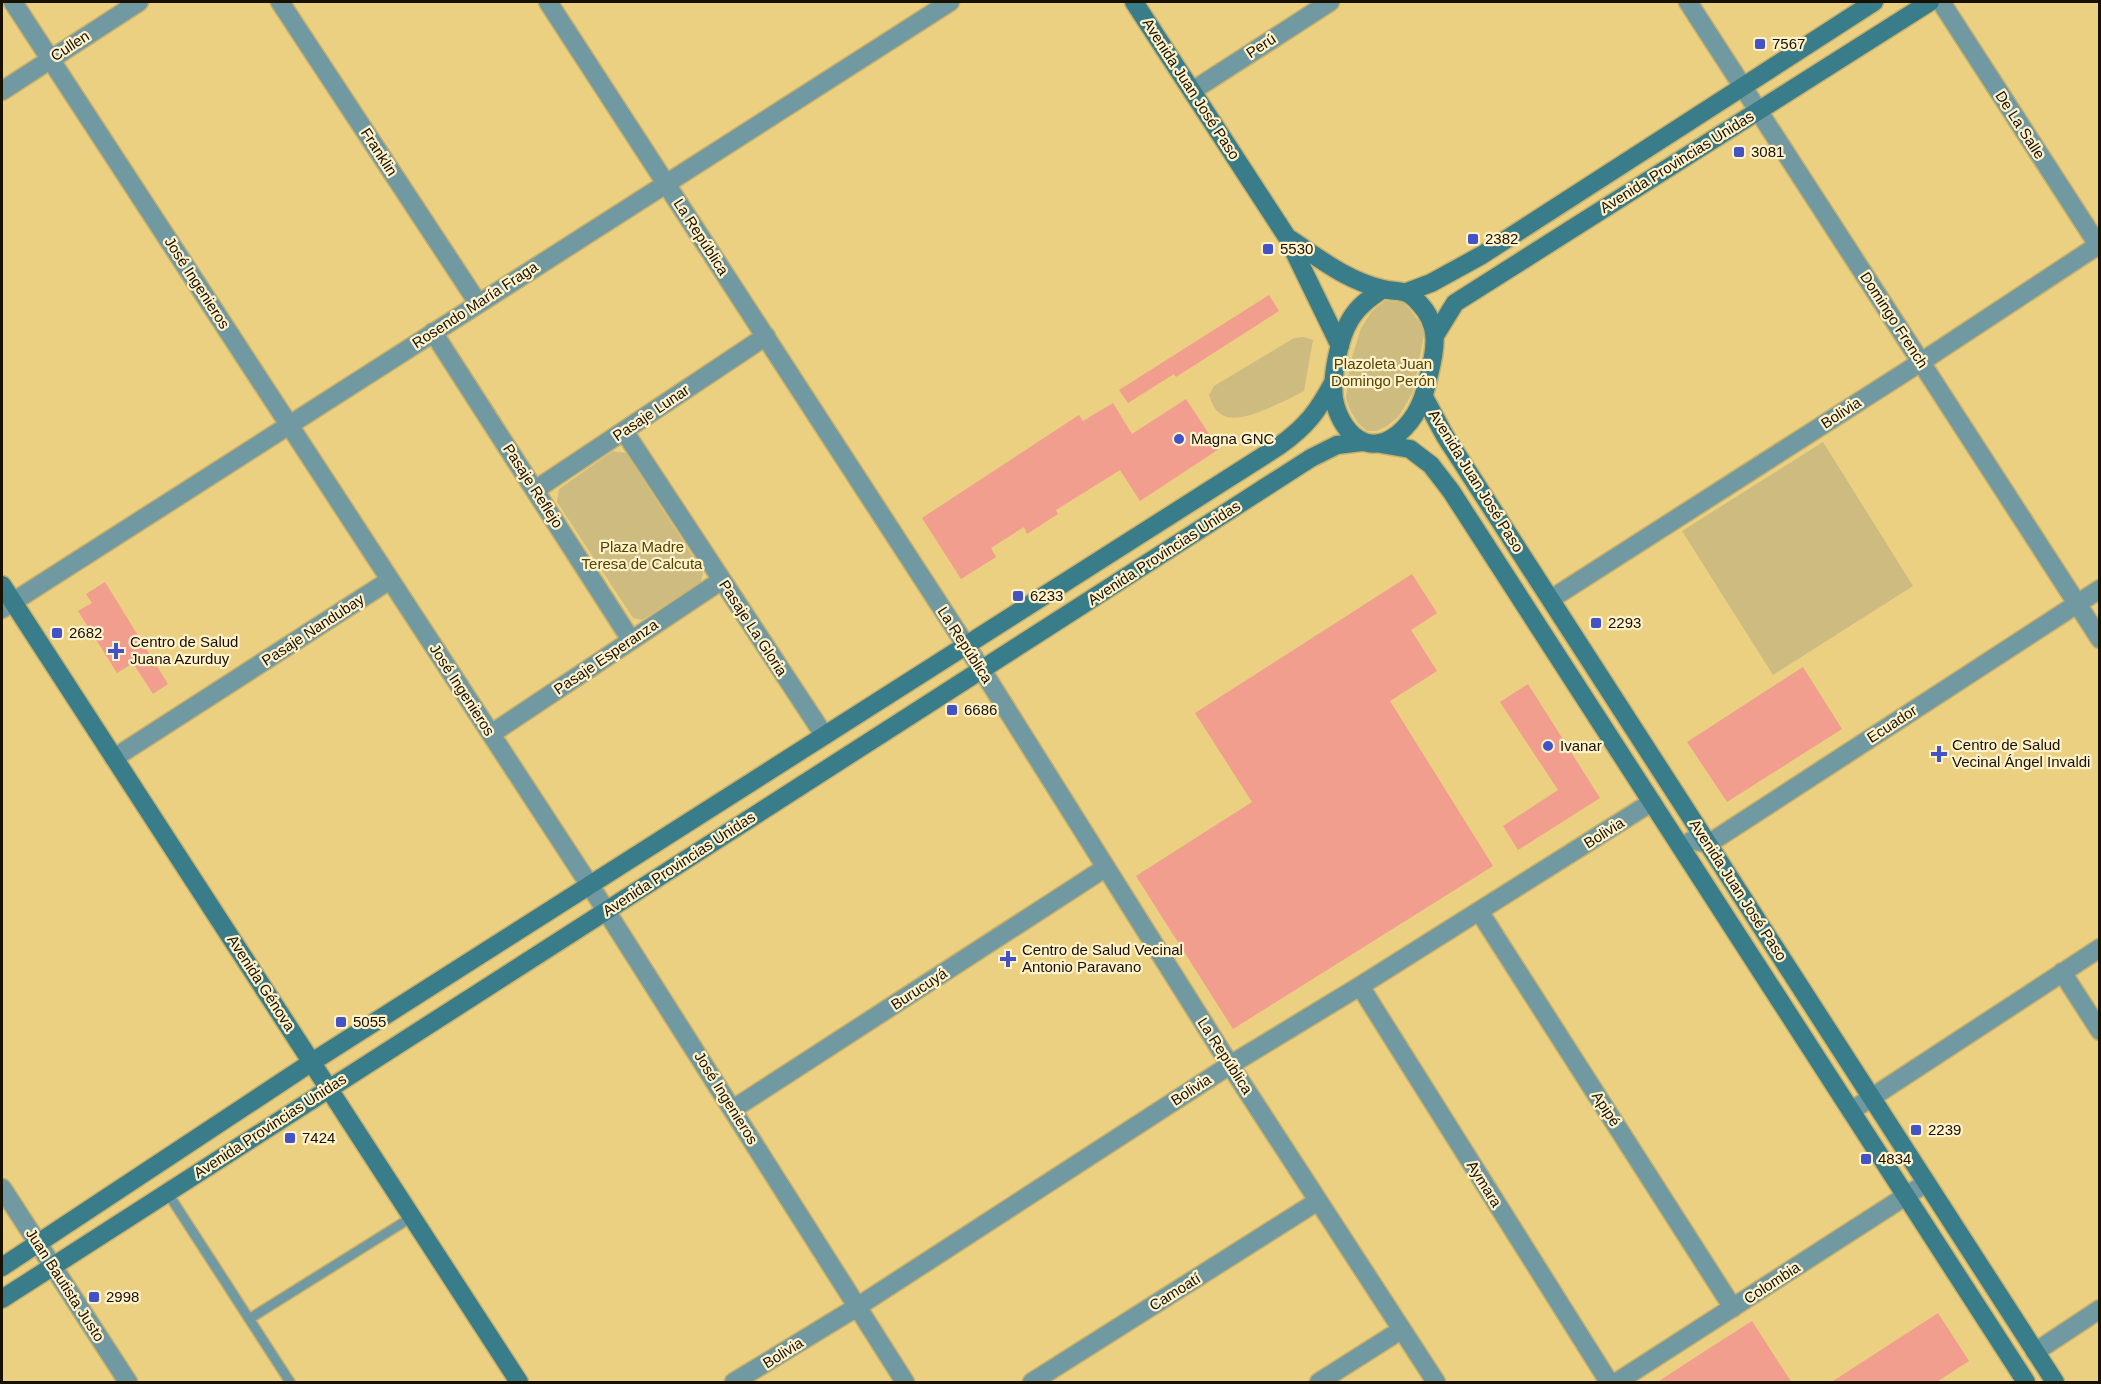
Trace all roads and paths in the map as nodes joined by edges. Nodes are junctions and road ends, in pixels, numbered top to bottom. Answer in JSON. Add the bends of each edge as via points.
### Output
{"nodes":[{"id":1,"x":13,"y":2,"type":"edge"},
{"id":2,"x":139,"y":2,"type":"edge"},
{"id":3,"x":280,"y":2,"type":"edge"},
{"id":4,"x":548,"y":2,"type":"edge"},
{"id":5,"x":950,"y":2,"type":"edge"},
{"id":6,"x":1134,"y":2,"type":"edge"},
{"id":7,"x":1330,"y":2,"type":"edge"},
{"id":8,"x":1688,"y":2,"type":"edge"},
{"id":9,"x":1874,"y":2,"type":"edge"},
{"id":10,"x":1930,"y":2,"type":"edge"},
{"id":11,"x":1941,"y":2,"type":"edge"},
{"id":12,"x":50,"y":58,"type":"junction"},
{"id":13,"x":1743,"y":86,"type":"junction"},
{"id":14,"x":1192,"y":90,"type":"junction"},
{"id":15,"x":2,"y":91,"type":"edge"},
{"id":16,"x":1759,"y":110,"type":"junction"},
{"id":17,"x":666,"y":183,"type":"junction"},
{"id":18,"x":1287,"y":237,"type":"junction"},
{"id":19,"x":2099,"y":246,"type":"edge"},
{"id":20,"x":1383,"y":290,"type":"junction"},
{"id":21,"x":1407,"y":292,"type":"junction"},
{"id":22,"x":478,"y":303,"type":"junction"},
{"id":23,"x":433,"y":332,"type":"junction"},
{"id":24,"x":1436,"y":334,"type":"junction"},
{"id":25,"x":766,"y":336,"type":"junction"},
{"id":26,"x":1340,"y":346,"type":"junction"},
{"id":27,"x":1921,"y":362,"type":"junction"},
{"id":28,"x":1334,"y":381,"type":"junction"},
{"id":29,"x":1424,"y":397,"type":"junction"},
{"id":30,"x":289,"y":424,"type":"junction"},
{"id":31,"x":624,"y":431,"type":"junction"},
{"id":32,"x":1362,"y":442,"type":"junction"},
{"id":33,"x":1381,"y":444,"type":"junction"},
{"id":34,"x":536,"y":490,"type":"junction"},
{"id":35,"x":390,"y":579,"type":"junction"},
{"id":36,"x":722,"y":580,"type":"junction"},
{"id":37,"x":2,"y":585,"type":"edge"},
{"id":38,"x":2100,"y":589,"type":"edge"},
{"id":39,"x":1551,"y":599,"type":"junction"},
{"id":40,"x":2077,"y":604,"type":"junction"},
{"id":41,"x":7,"y":605,"type":"edge"},
{"id":42,"x":2100,"y":639,"type":"edge"},
{"id":43,"x":631,"y":640,"type":"junction"},
{"id":44,"x":966,"y":645,"type":"junction"},
{"id":45,"x":982,"y":670,"type":"junction"},
{"id":46,"x":491,"y":734,"type":"junction"},
{"id":47,"x":824,"y":735,"type":"junction"},
{"id":48,"x":114,"y":758,"type":"junction"},
{"id":49,"x":1652,"y":802,"type":"junction"},
{"id":50,"x":1708,"y":844,"type":"junction"},
{"id":51,"x":1681,"y":847,"type":"junction"},
{"id":52,"x":1105,"y":868,"type":"junction"},
{"id":53,"x":590,"y":886,"type":"junction"},
{"id":54,"x":1479,"y":911,"type":"junction"},
{"id":55,"x":605,"y":912,"type":"junction"},
{"id":56,"x":2100,"y":948,"type":"edge"},
{"id":57,"x":2062,"y":972,"type":"junction"},
{"id":58,"x":1360,"y":986,"type":"junction"},
{"id":59,"x":2100,"y":1031,"type":"edge"},
{"id":60,"x":312,"y":1062,"type":"junction"},
{"id":61,"x":1230,"y":1065,"type":"junction"},
{"id":62,"x":329,"y":1088,"type":"junction"},
{"id":63,"x":1872,"y":1098,"type":"junction"},
{"id":64,"x":733,"y":1109,"type":"junction"},
{"id":65,"x":1851,"y":1111,"type":"junction"},
{"id":66,"x":1926,"y":1183,"type":"junction"},
{"id":67,"x":2,"y":1188,"type":"edge"},
{"id":68,"x":167,"y":1192,"type":"junction"},
{"id":69,"x":1906,"y":1196,"type":"junction"},
{"id":70,"x":1318,"y":1201,"type":"junction"},
{"id":71,"x":412,"y":1217,"type":"junction"},
{"id":72,"x":38,"y":1244,"type":"junction"},
{"id":73,"x":52,"y":1266,"type":"junction"},
{"id":74,"x":2,"y":1267,"type":"edge"},
{"id":75,"x":2,"y":1299,"type":"edge"},
{"id":76,"x":857,"y":1307,"type":"junction"},
{"id":77,"x":1733,"y":1308,"type":"junction"},
{"id":78,"x":2100,"y":1309,"type":"edge"},
{"id":79,"x":249,"y":1319,"type":"junction"},
{"id":80,"x":1401,"y":1330,"type":"junction"},
{"id":81,"x":2035,"y":1352,"type":"junction"},
{"id":82,"x":128,"y":1383,"type":"edge"},
{"id":83,"x":290,"y":1383,"type":"edge"},
{"id":84,"x":519,"y":1383,"type":"edge"},
{"id":85,"x":734,"y":1383,"type":"edge"},
{"id":86,"x":905,"y":1383,"type":"edge"},
{"id":87,"x":1032,"y":1383,"type":"edge"},
{"id":88,"x":1319,"y":1383,"type":"edge"},
{"id":89,"x":1436,"y":1383,"type":"edge"},
{"id":90,"x":1609,"y":1383,"type":"edge"},
{"id":91,"x":1617,"y":1383,"type":"edge"},
{"id":92,"x":2026,"y":1383,"type":"edge"},
{"id":93,"x":2055,"y":1383,"type":"edge"}],
"edges":[{"from":1,"to":12,"type":"street","name":"José Ingenieros"},
{"from":2,"to":12,"type":"street","name":"Cullen"},
{"from":3,"to":22,"type":"street","name":"Franklin"},
{"from":4,"to":17,"type":"street","name":"La República"},
{"from":5,"to":17,"type":"street","name":"Rosendo María Fraga"},
{"from":6,"to":14,"type":"main road","name":"Avenida Juan José Paso"},
{"from":7,"to":14,"type":"street","name":"Perú"},
{"from":8,"to":13,"type":"street","name":"Domingo French"},
{"from":9,"to":13,"type":"main road","name":"Avenida Provincias Unidas"},
{"from":10,"to":16,"type":"main road","name":"Avenida Provincias Unidas"},
{"from":11,"to":19,"type":"street","name":"De La Salle"},
{"from":12,"to":15,"type":"street","name":"Cullen"},
{"from":12,"to":30,"type":"street","name":"José Ingenieros"},
{"from":13,"to":16,"type":"street","name":"Domingo French"},
{"from":13,"to":21,"type":"main road","name":"Avenida Provincias Unidas","via":[[1482,255]]},
{"from":14,"to":18,"type":"main road","name":"Avenida Juan José Paso"},
{"from":16,"to":24,"type":"main road","name":"Avenida Provincias Unidas","via":[[1455,303]]},
{"from":16,"to":27,"type":"street","name":"Domingo French"},
{"from":17,"to":22,"type":"street","name":"Rosendo María Fraga"},
{"from":17,"to":25,"type":"street","name":"La República"},
{"from":18,"to":20,"type":"main road","name":"Avenida Juan José Paso","via":[[1346,276]]},
{"from":18,"to":26,"type":"main road","name":"Avenida Juan José Paso"},
{"from":19,"to":27,"type":"street","name":"Bolivia"},
{"from":20,"to":21,"type":"main road"},
{"from":20,"to":26,"type":"main road","via":[[1364,302],[1349,321]]},
{"from":21,"to":24,"type":"main road","via":[[1430,317]]},
{"from":22,"to":23,"type":"street","name":"Rosendo María Fraga"},
{"from":23,"to":30,"type":"street","name":"Rosendo María Fraga"},
{"from":23,"to":34,"type":"street","name":"Pasaje Reflejo"},
{"from":24,"to":29,"type":"main road"},
{"from":25,"to":31,"type":"street","name":"Pasaje Lunar"},
{"from":25,"to":44,"type":"street","name":"La República"},
{"from":26,"to":28,"type":"main road"},
{"from":27,"to":39,"type":"street","name":"Bolivia"},
{"from":27,"to":40,"type":"street","name":"Domingo French"},
{"from":28,"to":32,"type":"main road","via":[[1339,415]]},
{"from":28,"to":44,"type":"main road","name":"Avenida Provincias Unidas","via":[[1319,409],[1298,432]]},
{"from":29,"to":33,"type":"main road","via":[[1407,425]]},
{"from":29,"to":39,"type":"main road","name":"Avenida Juan José Paso"},
{"from":30,"to":35,"type":"street","name":"José Ingenieros"},
{"from":30,"to":41,"type":"street","name":"Rosendo María Fraga"},
{"from":31,"to":34,"type":"street","name":"Pasaje Lunar"},
{"from":31,"to":36,"type":"street","name":"Pasaje La Gloria"},
{"from":32,"to":33,"type":"main road"},
{"from":32,"to":45,"type":"main road","name":"Avenida Provincias Unidas","via":[[1337,445],[1311,458]]},
{"from":33,"to":49,"type":"main road","name":"Avenida Juan José Paso","via":[[1410,449],[1431,465],[1452,491]]},
{"from":34,"to":43,"type":"street","name":"Pasaje Reflejo"},
{"from":35,"to":46,"type":"street","name":"José Ingenieros"},
{"from":35,"to":48,"type":"street","name":"Pasaje Nandubay"},
{"from":36,"to":43,"type":"street","name":"Pasaje Esperanza"},
{"from":36,"to":47,"type":"street","name":"Pasaje La Gloria"},
{"from":37,"to":41,"type":"main road","name":"Avenida Génova"},
{"from":38,"to":40,"type":"street","name":"Ecuador"},
{"from":39,"to":50,"type":"main road","name":"Avenida Juan José Paso"},
{"from":40,"to":42,"type":"street","name":"Domingo French"},
{"from":40,"to":50,"type":"street","name":"Ecuador"},
{"from":41,"to":48,"type":"main road","name":"Avenida Génova"},
{"from":43,"to":46,"type":"street","name":"Pasaje Esperanza"},
{"from":44,"to":45,"type":"street","name":"La República"},
{"from":44,"to":47,"type":"main road","name":"Avenida Provincias Unidas"},
{"from":45,"to":52,"type":"street","name":"La República"},
{"from":45,"to":55,"type":"main road","name":"Avenida Provincias Unidas"},
{"from":46,"to":53,"type":"street","name":"José Ingenieros"},
{"from":47,"to":53,"type":"main road","name":"Avenida Provincias Unidas"},
{"from":48,"to":60,"type":"main road","name":"Avenida Génova"},
{"from":49,"to":51,"type":"main road","name":"Avenida Juan José Paso"},
{"from":49,"to":54,"type":"street","name":"Bolivia"},
{"from":50,"to":51,"type":"street","name":"Ecuador","via":[[1693,840]]},
{"from":50,"to":63,"type":"main road","name":"Avenida Juan José Paso"},
{"from":51,"to":65,"type":"main road","name":"Avenida Juan José Paso"},
{"from":52,"to":61,"type":"street","name":"La República"},
{"from":52,"to":64,"type":"street","name":"Burucuyá"},
{"from":53,"to":55,"type":"street","name":"José Ingenieros"},
{"from":53,"to":60,"type":"main road","name":"Avenida Provincias Unidas"},
{"from":54,"to":58,"type":"street","name":"Bolivia"},
{"from":54,"to":77,"type":"street","name":"Apipé"},
{"from":55,"to":62,"type":"main road","name":"Avenida Provincias Unidas"},
{"from":55,"to":64,"type":"street","name":"José Ingenieros"},
{"from":56,"to":57,"type":"street"},
{"from":57,"to":59,"type":"street"},
{"from":57,"to":63,"type":"street"},
{"from":58,"to":61,"type":"street","name":"Bolivia"},
{"from":58,"to":90,"type":"street","name":"Aymara"},
{"from":60,"to":62,"type":"main road","name":"Avenida Génova"},
{"from":60,"to":72,"type":"main road","name":"Avenida Provincias Unidas"},
{"from":61,"to":70,"type":"street","name":"La República"},
{"from":61,"to":76,"type":"street","name":"Bolivia"},
{"from":62,"to":68,"type":"main road","name":"Avenida Provincias Unidas"},
{"from":62,"to":71,"type":"main road","name":"Avenida Génova"},
{"from":63,"to":65,"type":"street"},
{"from":63,"to":66,"type":"main road","name":"Avenida Juan José Paso"},
{"from":64,"to":76,"type":"street","name":"José Ingenieros"},
{"from":65,"to":69,"type":"main road","name":"Avenida Juan José Paso"},
{"from":66,"to":69,"type":"street","name":"Colombia"},
{"from":66,"to":81,"type":"main road","name":"Avenida Juan José Paso"},
{"from":67,"to":72,"type":"street","name":"Juan Bautista Justo"},
{"from":68,"to":73,"type":"main road","name":"Avenida Provincias Unidas"},
{"from":68,"to":79,"type":"lane"},
{"from":69,"to":77,"type":"street","name":"Colombia"},
{"from":69,"to":92,"type":"main road","name":"Avenida Juan José Paso"},
{"from":70,"to":80,"type":"street","name":"La República"},
{"from":70,"to":87,"type":"street","name":"Camoatí"},
{"from":71,"to":79,"type":"lane"},
{"from":71,"to":84,"type":"main road","name":"Avenida Génova"},
{"from":72,"to":73,"type":"street","name":"Juan Bautista Justo"},
{"from":72,"to":74,"type":"main road","name":"Avenida Provincias Unidas"},
{"from":73,"to":75,"type":"main road","name":"Avenida Provincias Unidas"},
{"from":73,"to":82,"type":"street","name":"Juan Bautista Justo"},
{"from":76,"to":85,"type":"street","name":"Bolivia"},
{"from":76,"to":86,"type":"street","name":"José Ingenieros"},
{"from":77,"to":91,"type":"street","name":"Colombia"},
{"from":78,"to":81,"type":"street"},
{"from":79,"to":83,"type":"lane"},
{"from":80,"to":88,"type":"street"},
{"from":80,"to":89,"type":"street","name":"La República"},
{"from":81,"to":93,"type":"main road","name":"Avenida Juan José Paso"}]}
